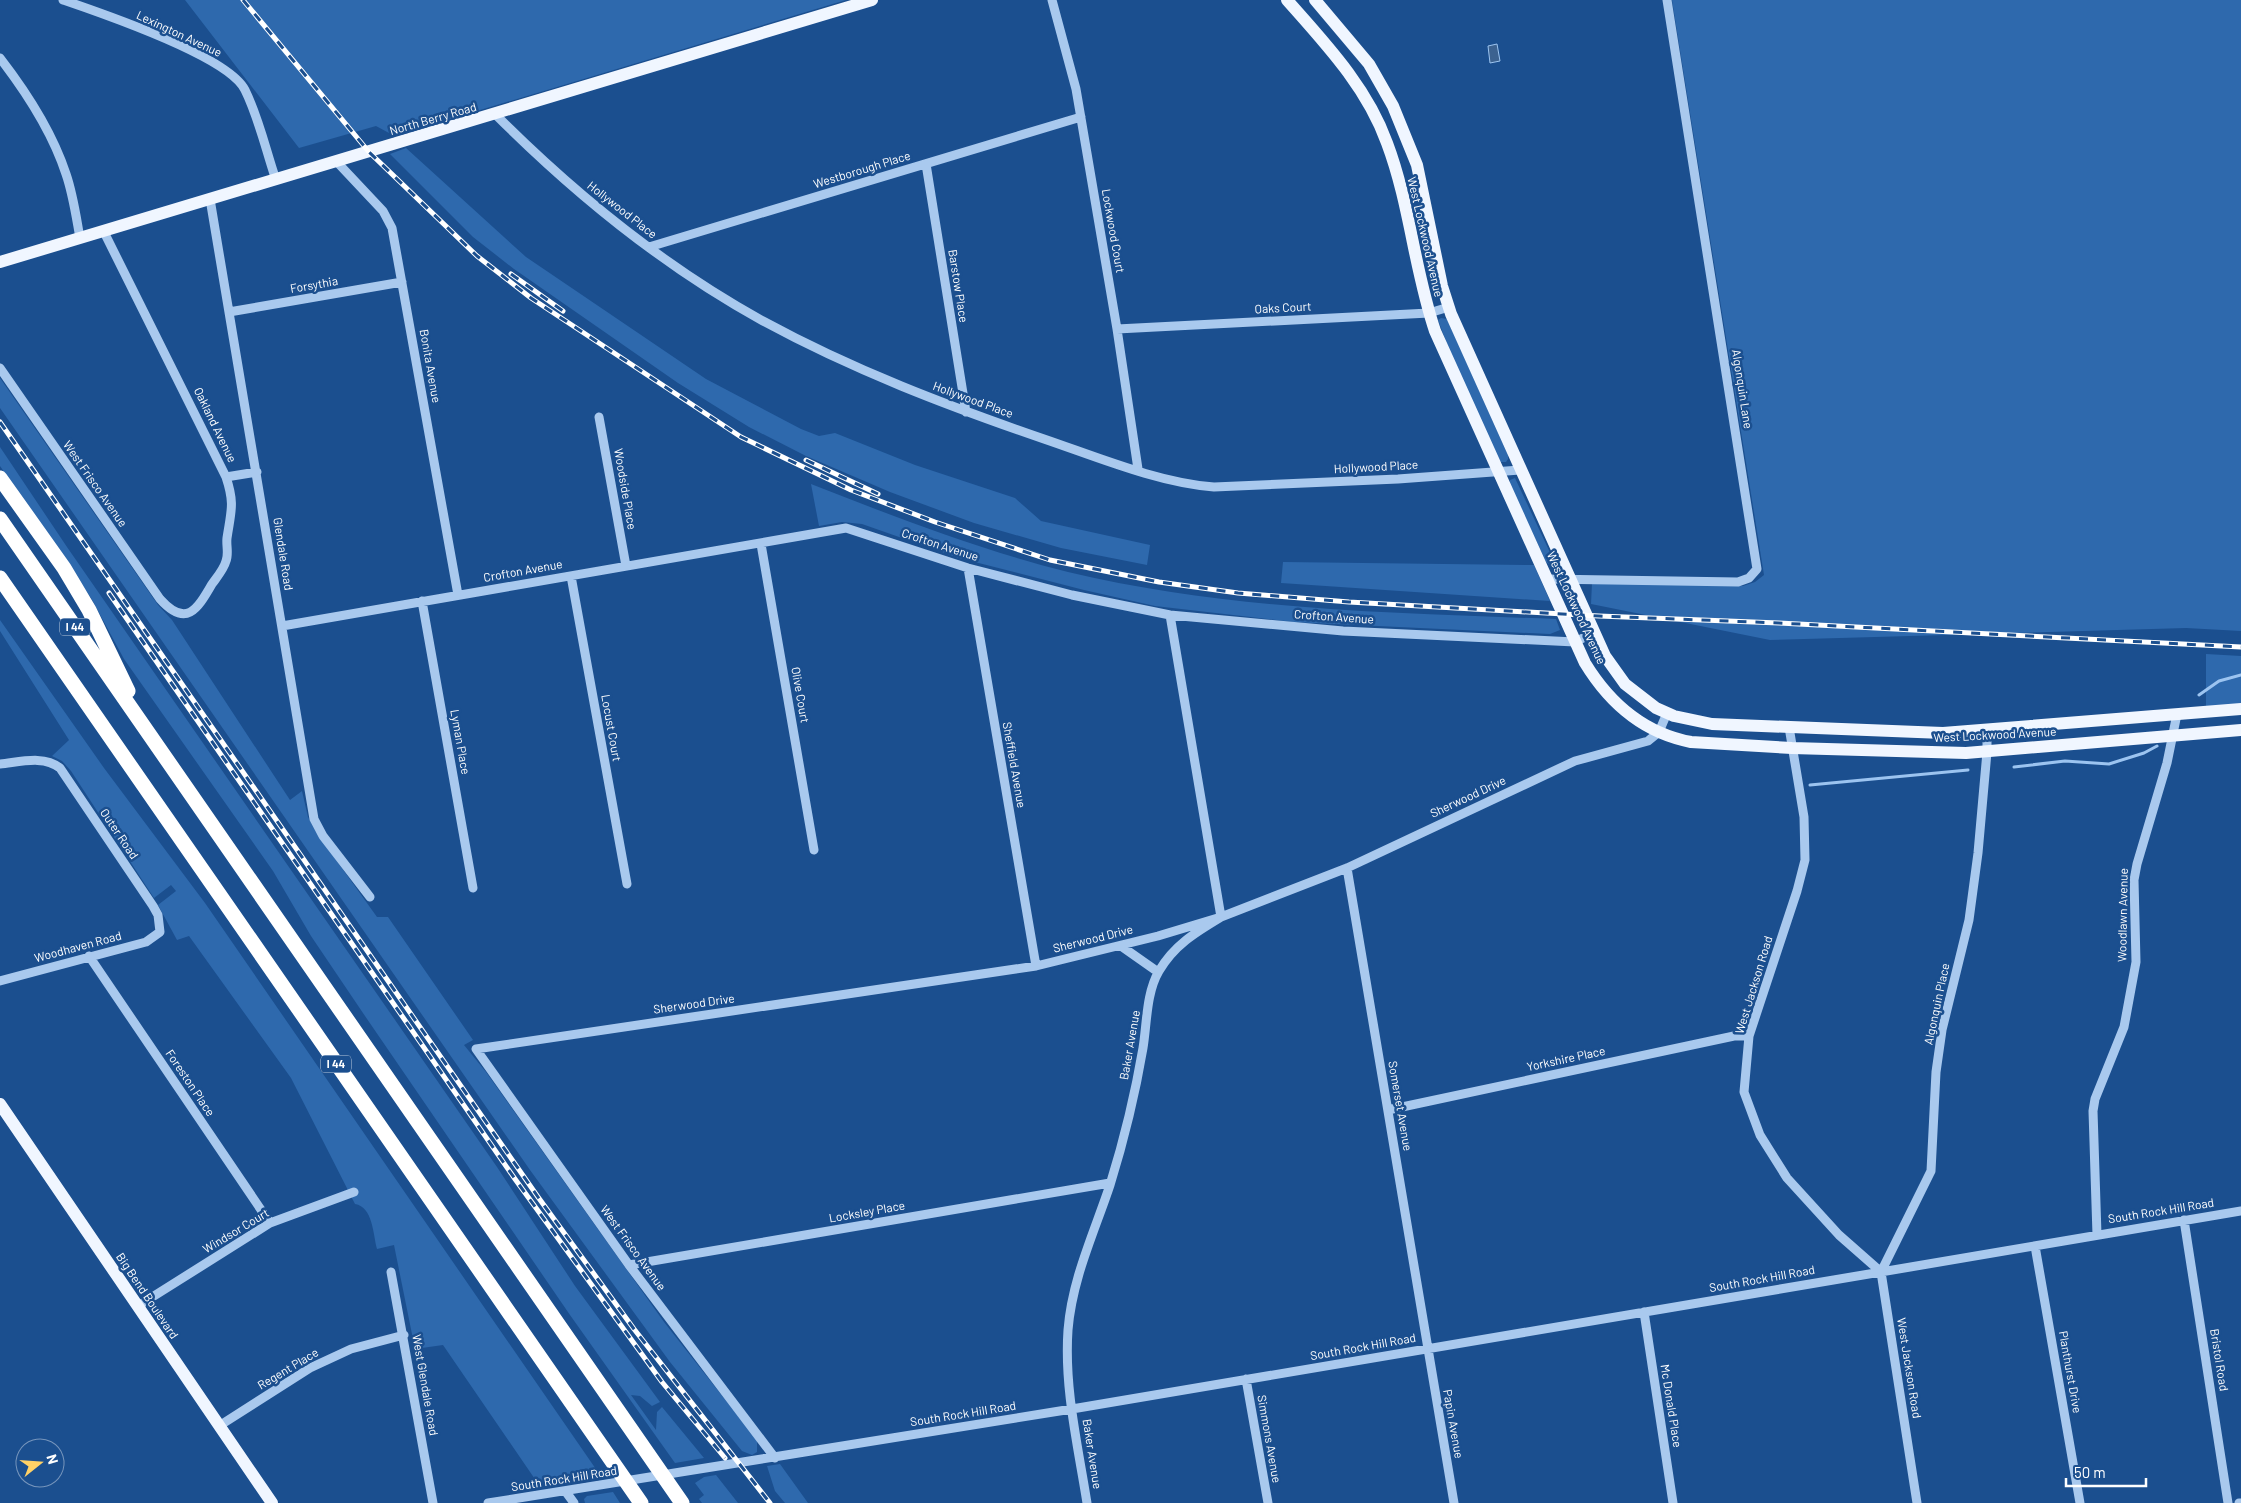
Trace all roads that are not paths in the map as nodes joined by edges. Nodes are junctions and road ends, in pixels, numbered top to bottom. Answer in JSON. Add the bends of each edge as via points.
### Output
{"nodes":[{"id":1,"x":63,"y":0,"type":"edge"},
{"id":2,"x":872,"y":0,"type":"edge"},
{"id":3,"x":1052,"y":0,"type":"edge"},
{"id":4,"x":1287,"y":0,"type":"edge"},
{"id":5,"x":1315,"y":0,"type":"edge"},
{"id":6,"x":1667,"y":0,"type":"edge"},
{"id":7,"x":0,"y":58,"type":"edge"},
{"id":8,"x":1370,"y":67,"type":"junction"},
{"id":9,"x":1353,"y":79,"type":"junction"},
{"id":10,"x":496,"y":115,"type":"junction"},
{"id":11,"x":1081,"y":117,"type":"junction"},
{"id":12,"x":336,"y":161,"type":"junction"},
{"id":13,"x":926,"y":164,"type":"junction"},
{"id":14,"x":276,"y":180,"type":"junction"},
{"id":15,"x":210,"y":199,"type":"junction"},
{"id":16,"x":104,"y":232,"type":"junction"},
{"id":17,"x":80,"y":238,"type":"junction"},
{"id":18,"x":649,"y":247,"type":"junction"},
{"id":19,"x":0,"y":262,"type":"edge"},
{"id":20,"x":402,"y":282,"type":"junction"},
{"id":21,"x":1449,"y":307,"type":"junction"},
{"id":22,"x":229,"y":312,"type":"junction"},
{"id":23,"x":1429,"y":313,"type":"junction"},
{"id":24,"x":1117,"y":329,"type":"junction"},
{"id":25,"x":0,"y":368,"type":"edge"},
{"id":26,"x":966,"y":412,"type":"junction"},
{"id":27,"x":599,"y":417,"type":"dead end"},
{"id":28,"x":1138,"y":470,"type":"junction"},
{"id":29,"x":1520,"y":470,"type":"junction"},
{"id":30,"x":257,"y":472,"type":"junction"},
{"id":31,"x":1498,"y":472,"type":"junction"},
{"id":32,"x":226,"y":477,"type":"junction"},
{"id":33,"x":0,"y":478,"type":"edge"},
{"id":34,"x":0,"y":519,"type":"edge"},
{"id":35,"x":761,"y":544,"type":"junction"},
{"id":36,"x":626,"y":566,"type":"junction"},
{"id":37,"x":968,"y":568,"type":"junction"},
{"id":38,"x":571,"y":576,"type":"junction"},
{"id":39,"x":0,"y":578,"type":"edge"},
{"id":40,"x":1569,"y":578,"type":"junction"},
{"id":41,"x":1547,"y":579,"type":"junction"},
{"id":42,"x":0,"y":594,"type":"edge"},
{"id":43,"x":458,"y":595,"type":"junction"},
{"id":44,"x":422,"y":601,"type":"junction"},
{"id":45,"x":171,"y":612,"type":"joint"},
{"id":46,"x":1170,"y":615,"type":"junction"},
{"id":47,"x":32,"y":624,"type":"junction"},
{"id":48,"x":282,"y":626,"type":"junction"},
{"id":49,"x":1594,"y":633,"type":"junction"},
{"id":50,"x":1575,"y":642,"type":"junction"},
{"id":51,"x":2241,"y":709,"type":"edge"},
{"id":52,"x":1667,"y":713,"type":"junction"},
{"id":53,"x":2178,"y":714,"type":"junction"},
{"id":54,"x":1789,"y":727,"type":"junction"},
{"id":55,"x":2241,"y":730,"type":"edge"},
{"id":56,"x":1987,"y":731,"type":"junction"},
{"id":57,"x":1658,"y":732,"type":"junction"},
{"id":58,"x":150,"y":735,"type":"junction"},
{"id":59,"x":2172,"y":735,"type":"junction"},
{"id":60,"x":1792,"y":748,"type":"junction"},
{"id":61,"x":1988,"y":752,"type":"junction"},
{"id":62,"x":0,"y":764,"type":"edge"},
{"id":63,"x":814,"y":850,"type":"dead end"},
{"id":64,"x":1347,"y":868,"type":"junction"},
{"id":65,"x":627,"y":884,"type":"dead end"},
{"id":66,"x":473,"y":888,"type":"dead end"},
{"id":67,"x":370,"y":897,"type":"dead end"},
{"id":68,"x":1221,"y":917,"type":"junction"},
{"id":69,"x":160,"y":932,"type":"joint"},
{"id":70,"x":1121,"y":946,"type":"junction"},
{"id":71,"x":89,"y":956,"type":"junction"},
{"id":72,"x":1036,"y":966,"type":"junction"},
{"id":73,"x":1158,"y":972,"type":"junction"},
{"id":74,"x":0,"y":981,"type":"edge"},
{"id":75,"x":1749,"y":1036,"type":"junction"},
{"id":76,"x":476,"y":1048,"type":"joint"},
{"id":77,"x":0,"y":1104,"type":"edge"},
{"id":78,"x":1388,"y":1110,"type":"junction"},
{"id":79,"x":1110,"y":1183,"type":"junction"},
{"id":80,"x":354,"y":1192,"type":"dead end"},
{"id":81,"x":2241,"y":1211,"type":"edge"},
{"id":82,"x":2184,"y":1220,"type":"junction"},
{"id":83,"x":270,"y":1223,"type":"junction"},
{"id":84,"x":2097,"y":1234,"type":"junction"},
{"id":85,"x":2035,"y":1246,"type":"junction"},
{"id":86,"x":629,"y":1266,"type":"junction"},
{"id":87,"x":390,"y":1272,"type":"dead end"},
{"id":88,"x":1881,"y":1272,"type":"junction"},
{"id":89,"x":138,"y":1306,"type":"junction"},
{"id":90,"x":1644,"y":1312,"type":"junction"},
{"id":91,"x":404,"y":1335,"type":"junction"},
{"id":92,"x":1428,"y":1349,"type":"junction"},
{"id":93,"x":1246,"y":1379,"type":"junction"},
{"id":94,"x":1072,"y":1409,"type":"junction"},
{"id":95,"x":219,"y":1426,"type":"junction"},
{"id":96,"x":775,"y":1458,"type":"junction"},
{"id":97,"x":566,"y":1492,"type":"junction"},
{"id":98,"x":272,"y":1503,"type":"edge"},
{"id":99,"x":433,"y":1503,"type":"edge"},
{"id":100,"x":488,"y":1503,"type":"edge"},
{"id":101,"x":574,"y":1503,"type":"edge"},
{"id":102,"x":641,"y":1503,"type":"edge"},
{"id":103,"x":682,"y":1503,"type":"edge"},
{"id":104,"x":1087,"y":1503,"type":"edge"},
{"id":105,"x":1268,"y":1503,"type":"edge"},
{"id":106,"x":1454,"y":1503,"type":"edge"},
{"id":107,"x":1673,"y":1503,"type":"edge"},
{"id":108,"x":1917,"y":1503,"type":"edge"},
{"id":109,"x":2080,"y":1503,"type":"edge"},
{"id":110,"x":2228,"y":1503,"type":"edge"}],
"edges":[{"from":1,"to":14,"type":"street","name":"Lexington Avenue","via":[[180,46],[228,71],[244,88]]},
{"from":2,"to":10,"type":"main road","name":"North Berry Road"},
{"from":3,"to":11,"type":"street","name":"Lockwood Court","via":[[1072,70]]},
{"from":4,"to":9,"type":"main road","name":"West Lockwood Avenue"},
{"from":5,"to":8,"type":"main road","name":"West Lockwood Avenue"},
{"from":6,"to":40,"type":"street","name":"Algonquin Lane","via":[[1757,570],[1738,582]]},
{"from":7,"to":17,"type":"street","via":[[22,85],[56,150],[66,174]]},
{"from":8,"to":9,"type":"main road"},
{"from":8,"to":21,"type":"main road","name":"West Lockwood Avenue","via":[[1393,106],[1417,165],[1440,279]]},
{"from":9,"to":23,"type":"main road","name":"West Lockwood Avenue","via":[[1377,120],[1393,160]]},
{"from":10,"to":12,"type":"main road","name":"North Berry Road"},
{"from":10,"to":18,"type":"street","name":"Hollywood Place","via":[[540,159]]},
{"from":11,"to":13,"type":"street","name":"Westborough Place"},
{"from":11,"to":24,"type":"street","name":"Lockwood Court"},
{"from":12,"to":14,"type":"main road","name":"North Berry Road"},
{"from":12,"to":20,"type":"street","name":"Bonita Avenue","via":[[387,218],[395,239]]},
{"from":13,"to":18,"type":"street","name":"Westborough Place"},
{"from":13,"to":26,"type":"street","name":"Barstow Place"},
{"from":14,"to":15,"type":"main road","name":"North Berry Road"},
{"from":15,"to":16,"type":"main road","name":"North Berry Road"},
{"from":15,"to":22,"type":"street","name":"Glendale Road"},
{"from":16,"to":17,"type":"main road","name":"North Berry Road"},
{"from":16,"to":32,"type":"street","name":"Oakland Avenue"},
{"from":17,"to":19,"type":"main road","name":"North Berry Road"},
{"from":18,"to":26,"type":"street","name":"Hollywood Place","via":[[777,328],[893,383]]},
{"from":20,"to":22,"type":"street","name":"Forsythia"},
{"from":20,"to":43,"type":"street","name":"Bonita Avenue"},
{"from":21,"to":23,"type":"street","name":"Oaks Court"},
{"from":21,"to":29,"type":"main road","name":"West Lockwood Avenue"},
{"from":22,"to":30,"type":"street","name":"Glendale Road"},
{"from":23,"to":24,"type":"street","name":"Oaks Court"},
{"from":23,"to":31,"type":"main road","name":"West Lockwood Avenue"},
{"from":24,"to":28,"type":"street","name":"Lockwood Court"},
{"from":25,"to":45,"type":"street","name":"West Frisco Avenue"},
{"from":26,"to":28,"type":"street","name":"Hollywood Place"},
{"from":27,"to":36,"type":"street","name":"Woodside Place"},
{"from":28,"to":31,"type":"street","name":"Hollywood Place","via":[[1177,482],[1214,487]]},
{"from":29,"to":31,"type":"street","name":"Hollywood Place"},
{"from":29,"to":40,"type":"main road","name":"West Lockwood Avenue"},
{"from":30,"to":32,"type":"street"},
{"from":30,"to":48,"type":"street","name":"Glendale Road"},
{"from":31,"to":41,"type":"main road","name":"West Lockwood Avenue"},
{"from":32,"to":45,"type":"street","name":"Oakland Avenue","via":[[232,496],[227,560],[193,613],[181,615]]},
{"from":33,"to":58,"type":"highway","via":[[64,568],[89,610]]},
{"from":34,"to":58,"type":"highway","number":"I 44"},
{"from":35,"to":36,"type":"street","name":"Crofton Avenue"},
{"from":35,"to":37,"type":"street","name":"Crofton Avenue","via":[[846,528]]},
{"from":35,"to":63,"type":"street","name":"Olive Court"},
{"from":36,"to":38,"type":"street","name":"Crofton Avenue"},
{"from":37,"to":46,"type":"street","name":"Crofton Avenue","via":[[1072,595]]},
{"from":37,"to":72,"type":"street","name":"Sheffield Avenue"},
{"from":38,"to":43,"type":"street","name":"Crofton Avenue"},
{"from":38,"to":65,"type":"street","name":"Locust Court"},
{"from":39,"to":47,"type":"highway","number":"I 44"},
{"from":40,"to":41,"type":"street","name":"Algonquin Lane"},
{"from":40,"to":49,"type":"main road","name":"West Lockwood Avenue"},
{"from":41,"to":50,"type":"main road","name":"West Lockwood Avenue"},
{"from":42,"to":47,"type":"highway"},
{"from":43,"to":44,"type":"street","name":"Crofton Avenue"},
{"from":44,"to":48,"type":"street","name":"Crofton Avenue"},
{"from":44,"to":66,"type":"street","name":"Lyman Place"},
{"from":46,"to":50,"type":"street","name":"Crofton Avenue","via":[[1343,631]]},
{"from":46,"to":68,"type":"street"},
{"from":47,"to":102,"type":"highway","number":"I 44"},
{"from":48,"to":67,"type":"street","name":"Glendale Road","via":[[314,819],[323,836]]},
{"from":49,"to":50,"type":"street","name":"Crofton Avenue"},
{"from":49,"to":52,"type":"main road","name":"West Lockwood Avenue","via":[[1605,656],[1625,684]]},
{"from":50,"to":57,"type":"main road","name":"West Lockwood Avenue","via":[[1598,684],[1612,701]]},
{"from":51,"to":53,"type":"main road","name":"West Lockwood Avenue"},
{"from":52,"to":54,"type":"main road","name":"West Lockwood Avenue","via":[[1712,724]]},
{"from":52,"to":57,"type":"street"},
{"from":53,"to":56,"type":"main road","name":"West Lockwood Avenue"},
{"from":53,"to":59,"type":"street","name":"Woodlawn Avenue"},
{"from":54,"to":56,"type":"main road","name":"West Lockwood Avenue","via":[[1943,733]]},
{"from":54,"to":60,"type":"street","name":"West Jackson Road"},
{"from":55,"to":59,"type":"main road","name":"West Lockwood Avenue"},
{"from":56,"to":61,"type":"street","name":"Algonquin Place"},
{"from":57,"to":60,"type":"main road","name":"West Lockwood Avenue","via":[[1676,739],[1713,744]]},
{"from":57,"to":64,"type":"street","name":"Sherwood Drive","via":[[1648,741],[1575,762]]},
{"from":58,"to":103,"type":"highway","number":"I 44"},
{"from":59,"to":61,"type":"main road","name":"West Lockwood Avenue"},
{"from":59,"to":84,"type":"street","name":"Woodlawn Avenue","via":[[2134,880],[2136,962],[2124,1027],[2094,1105]]},
{"from":60,"to":61,"type":"main road","name":"West Lockwood Avenue"},
{"from":60,"to":75,"type":"street","name":"West Jackson Road","via":[[1804,818],[1805,860]]},
{"from":61,"to":88,"type":"street","name":"Algonquin Place","via":[[1969,920],[1942,1030],[1936,1072],[1931,1171]]},
{"from":62,"to":69,"type":"street","name":"Outer Road","via":[[43,760],[60,768],[158,915]]},
{"from":64,"to":68,"type":"street","name":"Sherwood Drive"},
{"from":64,"to":78,"type":"street","name":"Somerset Avenue"},
{"from":68,"to":70,"type":"street","name":"Sherwood Drive"},
{"from":68,"to":73,"type":"street","name":"Baker Avenue","via":[[1185,938]]},
{"from":69,"to":71,"type":"street","name":"Woodhaven Road","via":[[146,942]]},
{"from":70,"to":72,"type":"street","name":"Sherwood Drive"},
{"from":70,"to":73,"type":"street"},
{"from":71,"to":74,"type":"street","name":"Woodhaven Road"},
{"from":71,"to":83,"type":"street","name":"Foreston Place"},
{"from":72,"to":76,"type":"street","name":"Sherwood Drive"},
{"from":73,"to":79,"type":"street","name":"Baker Avenue","via":[[1132,1106]]},
{"from":75,"to":78,"type":"street","name":"Yorkshire Place","via":[[1734,1036]]},
{"from":75,"to":88,"type":"street","name":"West Jackson Road","via":[[1744,1092],[1760,1135],[1787,1178],[1839,1235]]},
{"from":76,"to":86,"type":"street","name":"West Frisco Avenue"},
{"from":77,"to":89,"type":"main road","name":"Big Bend Boulevard"},
{"from":78,"to":92,"type":"street","name":"Somerset Avenue"},
{"from":79,"to":86,"type":"street","name":"Locksley Place"},
{"from":79,"to":94,"type":"street","name":"Baker Avenue","via":[[1079,1270],[1072,1300],[1067,1359]]},
{"from":80,"to":83,"type":"street","name":"Windsor Court"},
{"from":81,"to":82,"type":"street","name":"South Rock Hill Road"},
{"from":82,"to":84,"type":"street","name":"South Rock Hill Road"},
{"from":82,"to":110,"type":"street","name":"Bristol Road"},
{"from":83,"to":89,"type":"street","name":"Windsor Court"},
{"from":84,"to":85,"type":"street","name":"South Rock Hill Road"},
{"from":85,"to":88,"type":"street","name":"South Rock Hill Road"},
{"from":85,"to":109,"type":"street","name":"Planthurst Drive"},
{"from":86,"to":96,"type":"street","name":"West Frisco Avenue"},
{"from":87,"to":91,"type":"street","name":"West Glendale Road"},
{"from":88,"to":90,"type":"street","name":"South Rock Hill Road"},
{"from":88,"to":108,"type":"street","name":"West Jackson Road"},
{"from":89,"to":95,"type":"main road","name":"Big Bend Boulevard"},
{"from":90,"to":92,"type":"street","name":"South Rock Hill Road"},
{"from":90,"to":107,"type":"street","name":"Mc Donald Place"},
{"from":91,"to":95,"type":"street","name":"Regent Place","via":[[351,1349],[310,1368]]},
{"from":91,"to":99,"type":"street","name":"West Glendale Road"},
{"from":92,"to":93,"type":"street","name":"South Rock Hill Road"},
{"from":92,"to":106,"type":"street","name":"Papin Avenue"},
{"from":93,"to":94,"type":"street","name":"South Rock Hill Road"},
{"from":93,"to":105,"type":"street","name":"Simmons Avenue"},
{"from":94,"to":96,"type":"street","name":"South Rock Hill Road"},
{"from":94,"to":104,"type":"street","name":"Baker Avenue"},
{"from":95,"to":98,"type":"main road","name":"Big Bend Boulevard"},
{"from":96,"to":97,"type":"street","name":"South Rock Hill Road"},
{"from":97,"to":100,"type":"street","name":"South Rock Hill Road"},
{"from":97,"to":101,"type":"street"}]}
